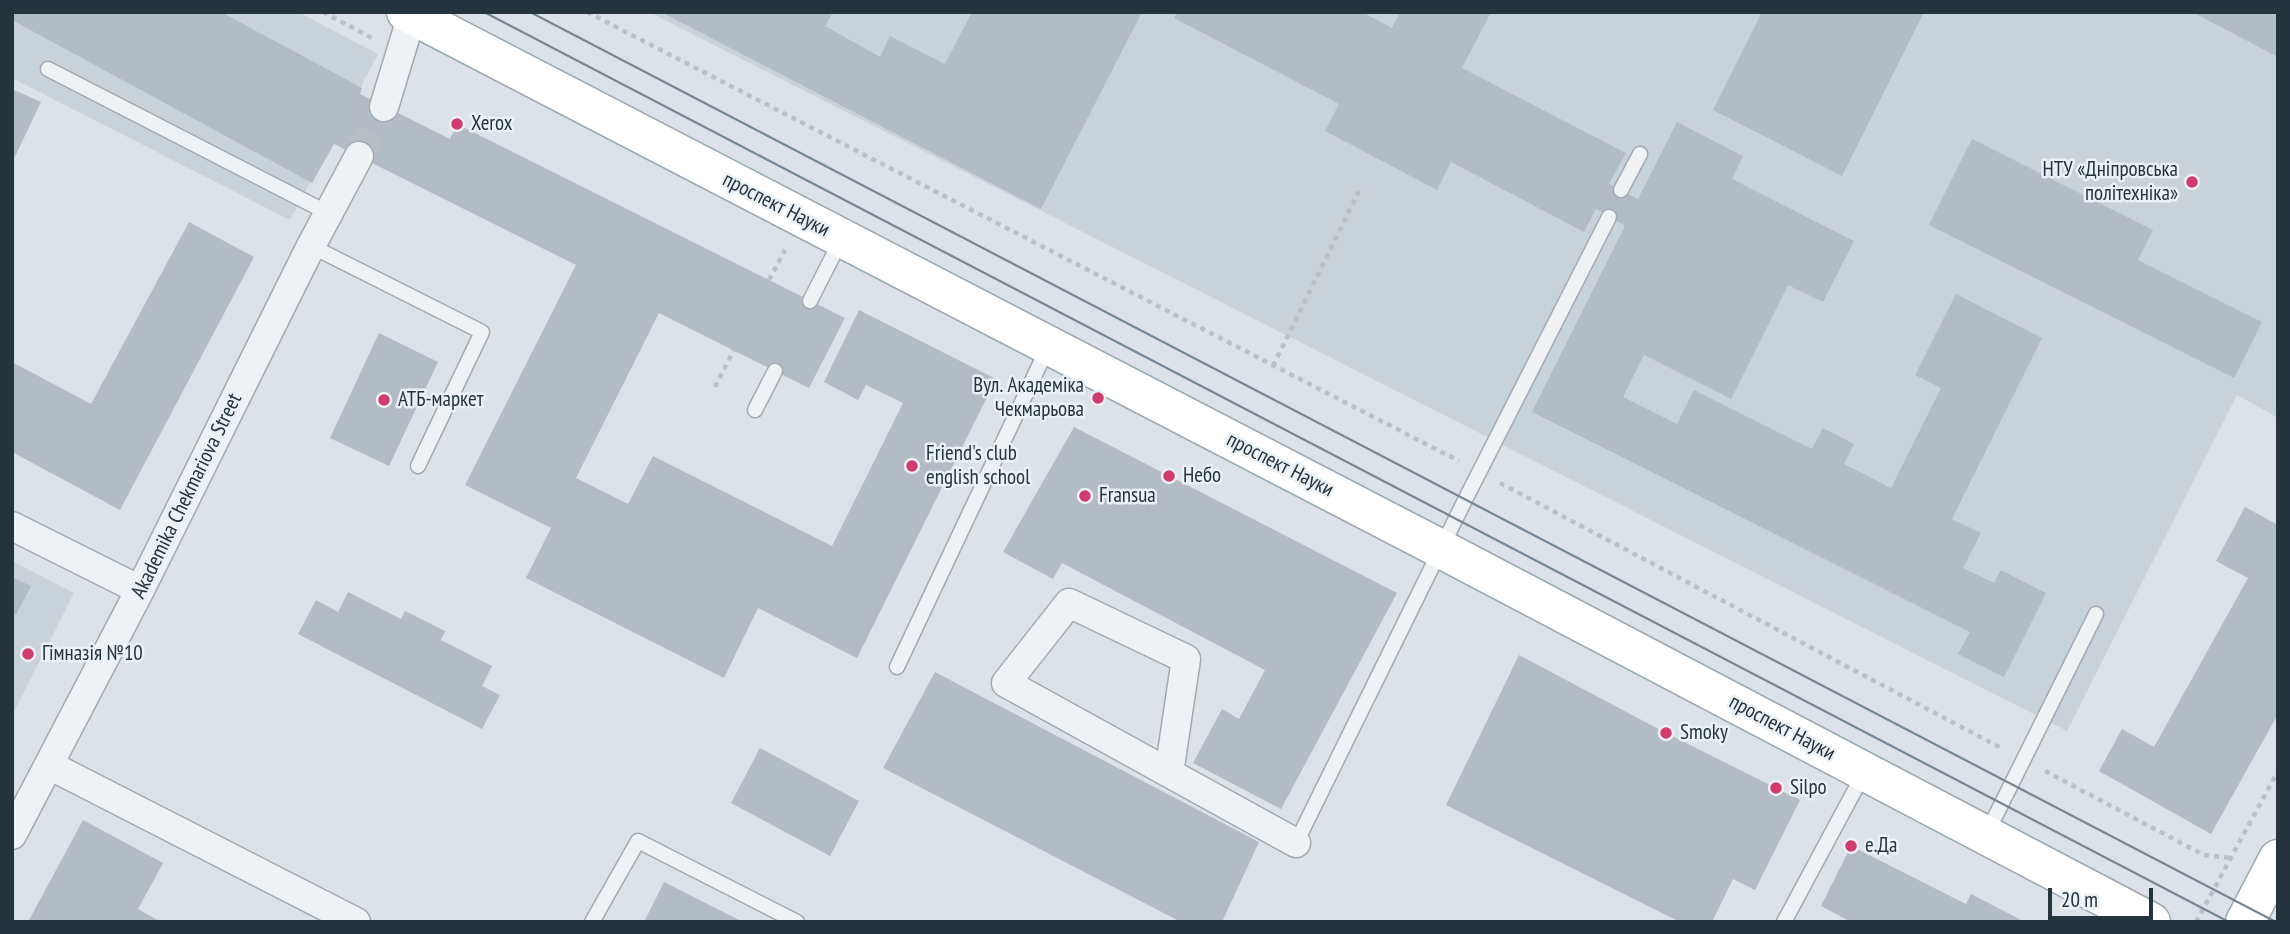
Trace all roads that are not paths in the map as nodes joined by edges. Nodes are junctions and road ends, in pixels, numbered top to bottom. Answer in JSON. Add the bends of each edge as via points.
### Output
{"nodes":[{"id":1,"x":409,"y":14,"type":"edge"},
{"id":2,"x":48,"y":69,"type":"dead end"},
{"id":3,"x":384,"y":107,"type":"tunnel mouth"},
{"id":4,"x":1640,"y":154,"type":"dead end"},
{"id":5,"x":359,"y":156,"type":"tunnel mouth"},
{"id":6,"x":1622,"y":190,"type":"dead end"},
{"id":7,"x":328,"y":213,"type":"junction"},
{"id":8,"x":1608,"y":217,"type":"dead end"},
{"id":9,"x":841,"y":238,"type":"junction"},
{"id":10,"x":311,"y":246,"type":"junction"},
{"id":11,"x":810,"y":301,"type":"dead end"},
{"id":12,"x":1049,"y":346,"type":"junction"},
{"id":13,"x":775,"y":371,"type":"dead end"},
{"id":14,"x":755,"y":410,"type":"dead end"},
{"id":15,"x":418,"y":466,"type":"dead end"},
{"id":16,"x":12,"y":526,"type":"edge"},
{"id":17,"x":1441,"y":549,"type":"junction"},
{"id":18,"x":140,"y":590,"type":"junction"},
{"id":19,"x":2096,"y":614,"type":"dead end"},
{"id":20,"x":897,"y":667,"type":"dead end"},
{"id":21,"x":49,"y":765,"type":"junction"},
{"id":22,"x":1864,"y":772,"type":"junction"},
{"id":23,"x":1169,"y":773,"type":"junction"},
{"id":24,"x":12,"y":835,"type":"edge"},
{"id":25,"x":1986,"y":835,"type":"junction"},
{"id":26,"x":1296,"y":843,"type":"joint"},
{"id":27,"x":2278,"y":859,"type":"edge"},
{"id":28,"x":1790,"y":919,"type":"edge"},
{"id":29,"x":356,"y":922,"type":"edge"},
{"id":30,"x":592,"y":922,"type":"edge"},
{"id":31,"x":797,"y":922,"type":"edge"},
{"id":32,"x":2151,"y":922,"type":"edge"},
{"id":33,"x":2245,"y":922,"type":"edge"}],
"edges":[{"from":1,"to":3,"type":"street"},
{"from":1,"to":9,"type":"main road","name":"проспект Науки"},
{"from":2,"to":7,"type":"lane"},
{"from":4,"to":6,"type":"lane"},
{"from":5,"to":7,"type":"street","name":"Akademika Chekmariova Street"},
{"from":7,"to":10,"type":"street","name":"Akademika Chekmariova Street"},
{"from":8,"to":17,"type":"lane"},
{"from":9,"to":11,"type":"lane"},
{"from":9,"to":12,"type":"main road","name":"проспект Науки"},
{"from":10,"to":15,"type":"lane","via":[[482,332]]},
{"from":10,"to":18,"type":"street","name":"Akademika Chekmariova Street"},
{"from":12,"to":17,"type":"main road","name":"проспект Науки"},
{"from":12,"to":20,"type":"lane"},
{"from":13,"to":14,"type":"lane"},
{"from":16,"to":18,"type":"street"},
{"from":17,"to":22,"type":"main road","name":"проспект Науки"},
{"from":17,"to":26,"type":"lane"},
{"from":18,"to":21,"type":"street","name":"Akademika Chekmariova Street"},
{"from":19,"to":25,"type":"lane"},
{"from":21,"to":24,"type":"street","name":"Akademika Chekmariova Street"},
{"from":21,"to":29,"type":"street"},
{"from":22,"to":25,"type":"main road","name":"проспект Науки"},
{"from":22,"to":28,"type":"lane"},
{"from":23,"to":23,"type":"street","via":[[1006,683],[1069,603],[1186,659]]},
{"from":23,"to":26,"type":"street"},
{"from":25,"to":32,"type":"main road","name":"проспект Науки"},
{"from":27,"to":33,"type":"main road"},
{"from":30,"to":31,"type":"lane","via":[[638,841]]}]}
